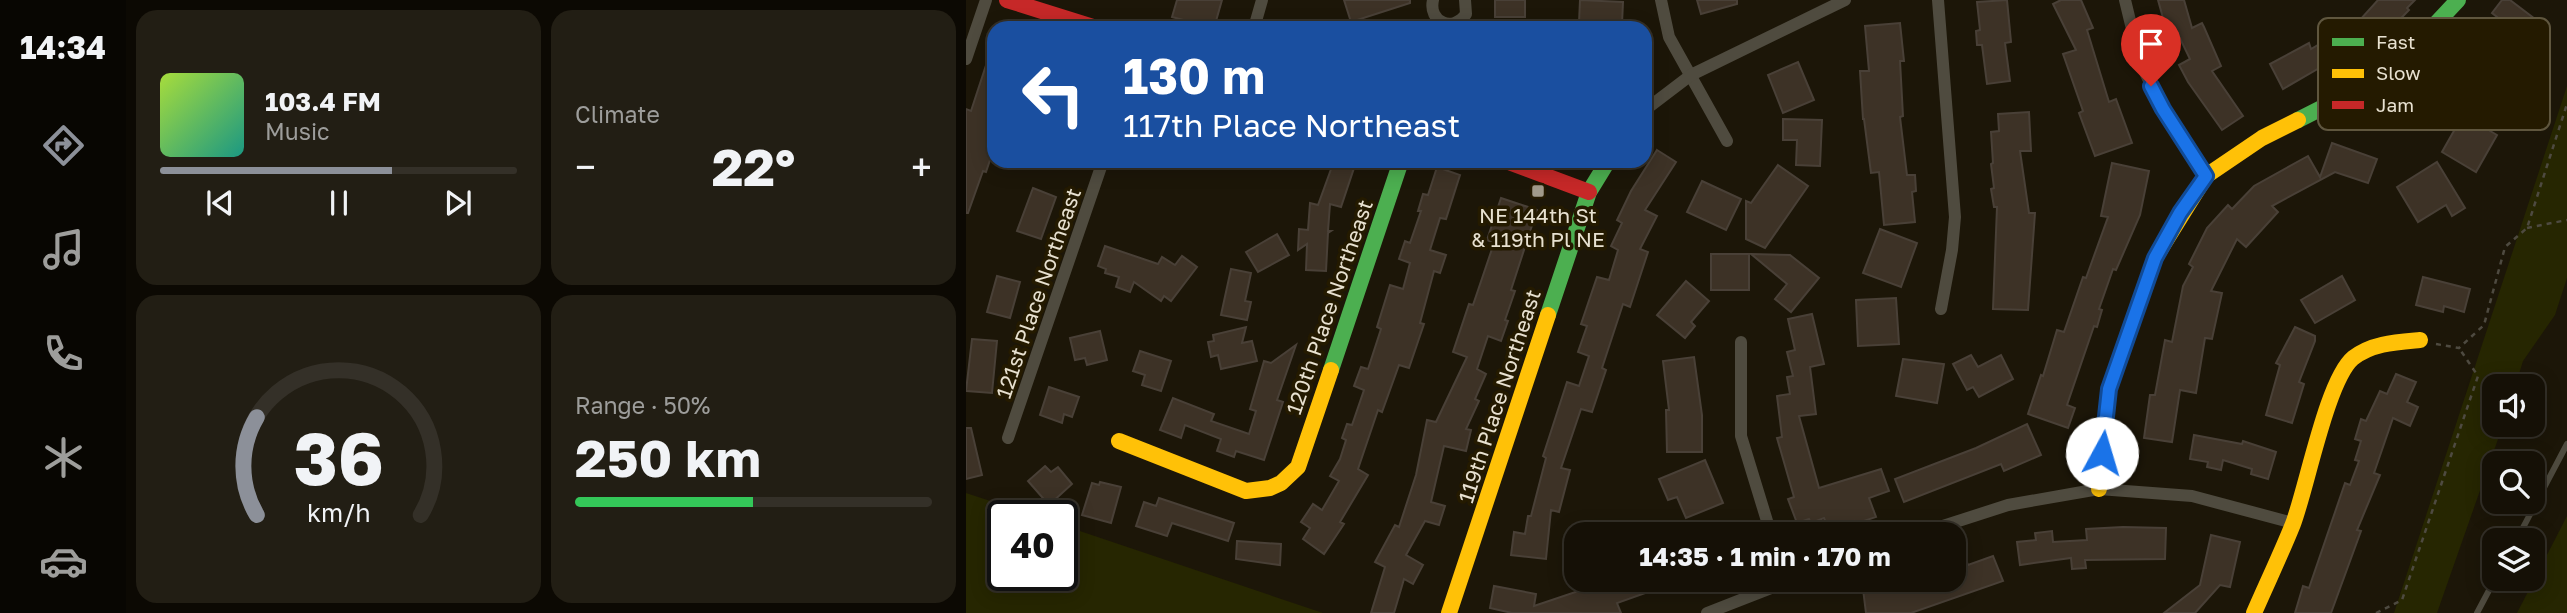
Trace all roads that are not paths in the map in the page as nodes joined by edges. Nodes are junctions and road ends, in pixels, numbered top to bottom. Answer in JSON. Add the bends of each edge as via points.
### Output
{"nodes":[{"id":1,"x":986,"y":0,"type":"edge"},
{"id":2,"x":1007,"y":0,"type":"edge"},
{"id":3,"x":1262,"y":0,"type":"edge"},
{"id":4,"x":1433,"y":0,"type":"edge"},
{"id":5,"x":1465,"y":0,"type":"edge"},
{"id":6,"x":1661,"y":0,"type":"edge"},
{"id":7,"x":1844,"y":0,"type":"edge"},
{"id":8,"x":1938,"y":0,"type":"edge"},
{"id":9,"x":2125,"y":0,"type":"edge"},
{"id":10,"x":2458,"y":0,"type":"edge"},
{"id":11,"x":2441,"y":18,"type":"edge"},
{"id":12,"x":1074,"y":21,"type":"edge"},
{"id":13,"x":1256,"y":21,"type":"edge"},
{"id":14,"x":1440,"y":21,"type":"edge"},
{"id":15,"x":1460,"y":21,"type":"edge"},
{"id":16,"x":966,"y":59,"type":"edge"},
{"id":17,"x":1690,"y":75,"type":"junction"},
{"id":18,"x":1652,"y":105,"type":"edge"},
{"id":19,"x":2318,"y":110,"type":"edge"},
{"id":20,"x":1727,"y":141,"type":"dead end"},
{"id":21,"x":1101,"y":168,"type":"edge"},
{"id":22,"x":1399,"y":168,"type":"edge"},
{"id":23,"x":1525,"y":168,"type":"edge"},
{"id":24,"x":1604,"y":168,"type":"edge"},
{"id":25,"x":2206,"y":176,"type":"junction"},
{"id":26,"x":1589,"y":192,"type":"junction"},
{"id":27,"x":1941,"y":309,"type":"dead end"},
{"id":28,"x":2420,"y":340,"type":"road end"},
{"id":29,"x":1741,"y":342,"type":"dead end"},
{"id":30,"x":1008,"y":438,"type":"dead end"},
{"id":31,"x":1119,"y":441,"type":"dead end"},
{"id":32,"x":2567,"y":444,"type":"edge"},
{"id":33,"x":2099,"y":489,"type":"junction"},
{"id":34,"x":1767,"y":522,"type":"edge"},
{"id":35,"x":1955,"y":522,"type":"edge"},
{"id":36,"x":2293,"y":523,"type":"junction"},
{"id":37,"x":2523,"y":528,"type":"edge"},
{"id":38,"x":2489,"y":591,"type":"edge"},
{"id":39,"x":1759,"y":592,"type":"edge"},
{"id":40,"x":1449,"y":613,"type":"edge"},
{"id":41,"x":1707,"y":613,"type":"edge"},
{"id":42,"x":2254,"y":613,"type":"edge"},
{"id":43,"x":2477,"y":613,"type":"edge"}],
"edges":[{"from":1,"to":16,"type":"street"},
{"from":2,"to":12,"type":"street"},
{"from":3,"to":13,"type":"street"},
{"from":4,"to":14,"type":"street","via":[[1435,18]]},
{"from":5,"to":15,"type":"street","via":[[1466,14]]},
{"from":6,"to":17,"type":"street","via":[[1669,37]]},
{"from":7,"to":17,"type":"street"},
{"from":8,"to":27,"type":"street","via":[[1955,217]]},
{"from":9,"to":25,"type":"street","via":[[2140,62],[2163,109]]},
{"from":10,"to":11,"type":"street"},
{"from":17,"to":18,"type":"street"},
{"from":17,"to":20,"type":"street"},
{"from":19,"to":25,"type":"street","via":[[2262,138]]},
{"from":21,"to":30,"type":"street","name":"121st Place Northeast"},
{"from":22,"to":31,"type":"street","name":"120th Place Northeast","via":[[1298,467],[1279,485],[1266,491],[1246,491]]},
{"from":23,"to":26,"type":"street"},
{"from":24,"to":26,"type":"street","name":"119th Place Northeast"},
{"from":25,"to":33,"type":"street","via":[[2155,258],[2109,389]]},
{"from":26,"to":40,"type":"street","name":"119th Place Northeast"},
{"from":28,"to":36,"type":"street","via":[[2371,348],[2352,359],[2335,384]]},
{"from":29,"to":34,"type":"street","via":[[1741,436]]},
{"from":32,"to":37,"type":"lane"},
{"from":33,"to":35,"type":"street","via":[[2008,505]]},
{"from":33,"to":36,"type":"street","via":[[2192,496]]},
{"from":36,"to":42,"type":"street"},
{"from":38,"to":43,"type":"lane"},
{"from":39,"to":41,"type":"street"}]}
